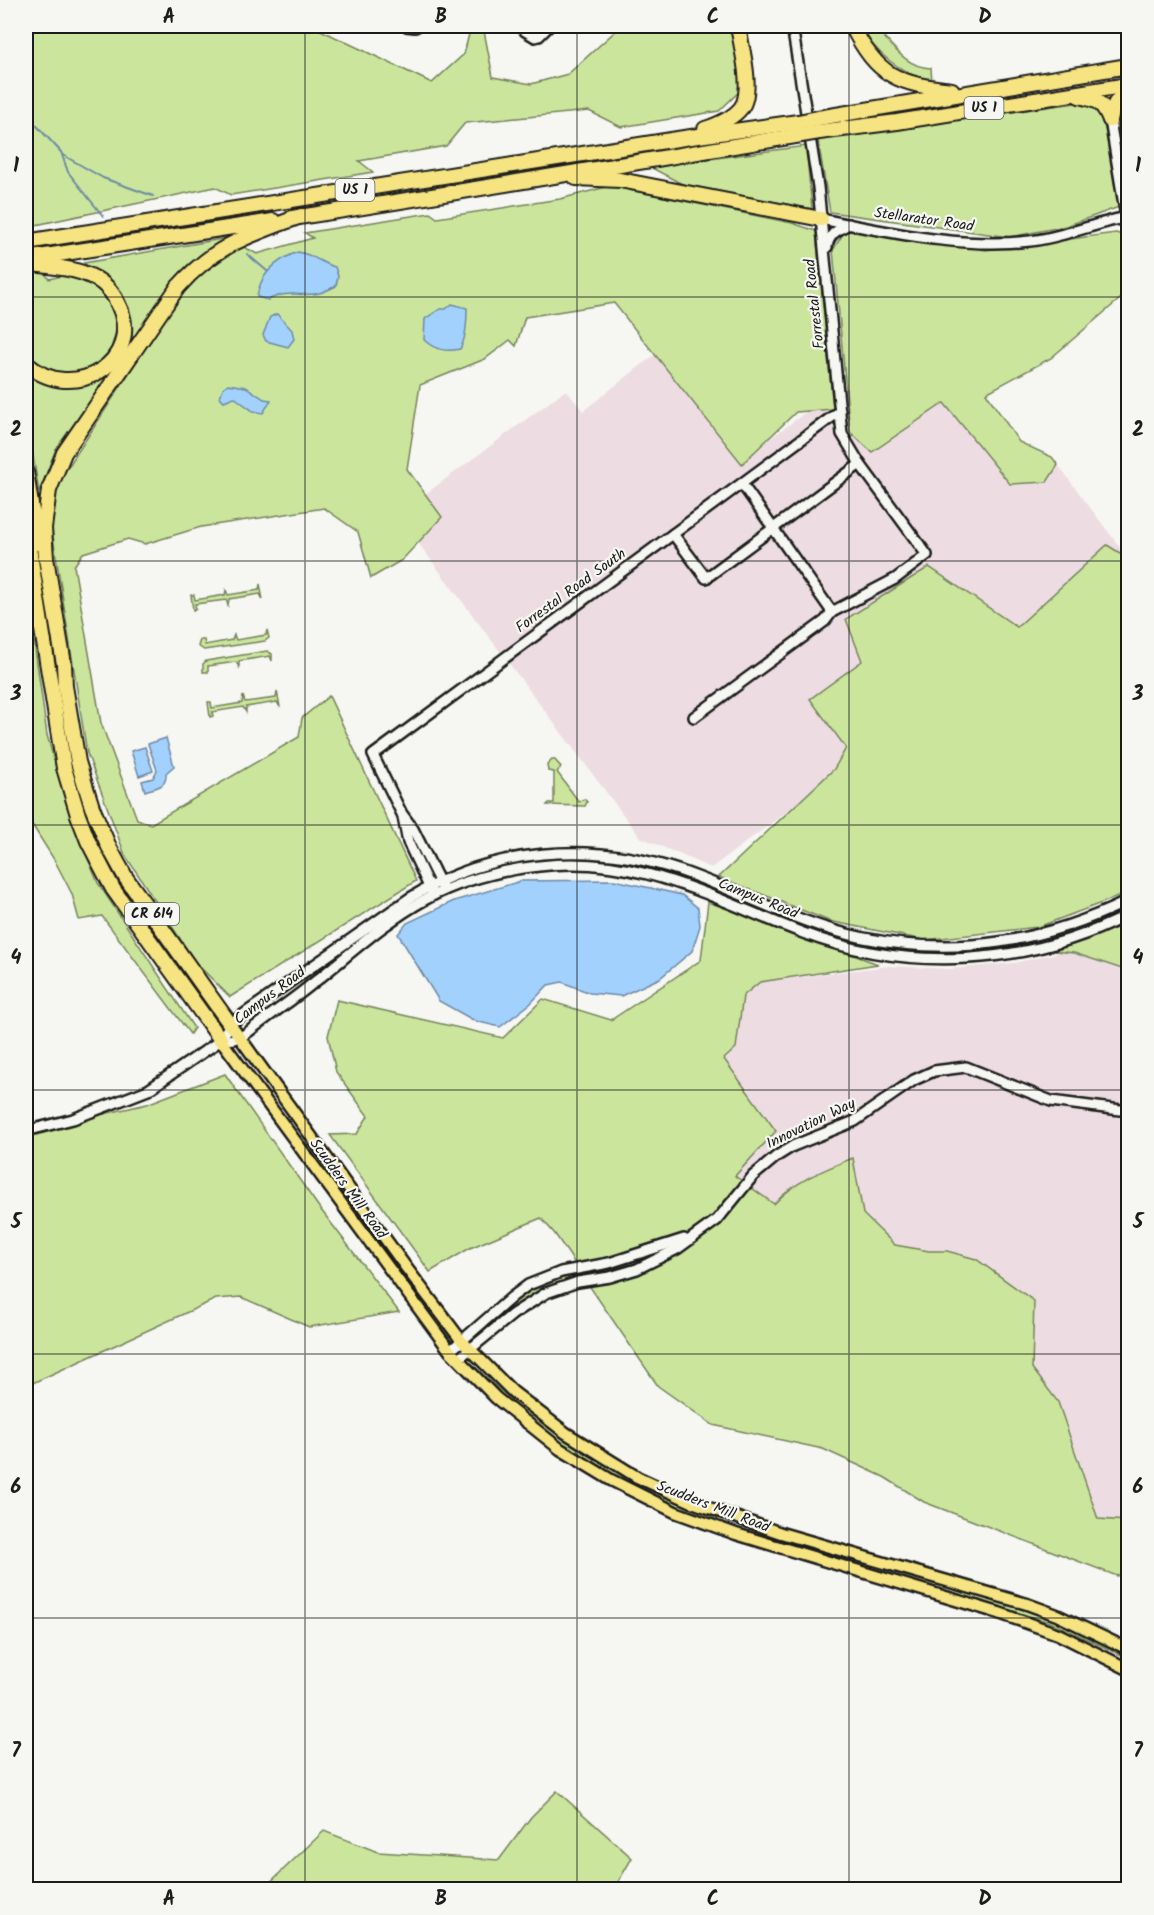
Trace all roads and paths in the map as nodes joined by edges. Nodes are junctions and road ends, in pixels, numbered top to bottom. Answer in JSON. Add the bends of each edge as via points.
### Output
{"nodes":[{"id":1,"x":406,"y":26,"type":"edge"},
{"id":2,"x":417,"y":26,"type":"edge"},
{"id":3,"x":523,"y":26,"type":"edge"},
{"id":4,"x":549,"y":26,"type":"edge"},
{"id":5,"x":738,"y":26,"type":"edge"},
{"id":6,"x":792,"y":26,"type":"edge"},
{"id":7,"x":852,"y":26,"type":"edge"},
{"id":8,"x":1128,"y":66,"type":"edge"},
{"id":9,"x":1128,"y":85,"type":"edge"},
{"id":10,"x":1128,"y":91,"type":"edge"},
{"id":11,"x":966,"y":92,"type":"junction"},
{"id":12,"x":1070,"y":94,"type":"junction"},
{"id":13,"x":1110,"y":120,"type":"junction"},
{"id":14,"x":818,"y":125,"type":"junction"},
{"id":15,"x":800,"y":128,"type":"junction"},
{"id":16,"x":684,"y":138,"type":"junction"},
{"id":17,"x":555,"y":177,"type":"junction"},
{"id":18,"x":1126,"y":200,"type":"edge"},
{"id":19,"x":301,"y":216,"type":"junction"},
{"id":20,"x":1127,"y":217,"type":"edge"},
{"id":21,"x":821,"y":219,"type":"junction"},
{"id":22,"x":849,"y":224,"type":"junction"},
{"id":23,"x":26,"y":242,"type":"edge"},
{"id":24,"x":825,"y":255,"type":"junction"},
{"id":25,"x":26,"y":261,"type":"edge"},
{"id":26,"x":26,"y":363,"type":"edge"},
{"id":27,"x":840,"y":411,"type":"junction"},
{"id":28,"x":860,"y":464,"type":"junction"},
{"id":29,"x":26,"y":472,"type":"edge"},
{"id":30,"x":742,"y":484,"type":"junction"},
{"id":31,"x":774,"y":528,"type":"junction"},
{"id":32,"x":26,"y":530,"type":"edge"},
{"id":33,"x":674,"y":534,"type":"junction"},
{"id":34,"x":832,"y":612,"type":"junction"},
{"id":35,"x":65,"y":686,"type":"junction"},
{"id":36,"x":694,"y":717,"type":"dead end"},
{"id":37,"x":402,"y":814,"type":"junction"},
{"id":38,"x":439,"y":881,"type":"junction"},
{"id":39,"x":429,"y":886,"type":"junction"},
{"id":40,"x":444,"y":891,"type":"junction"},
{"id":41,"x":434,"y":896,"type":"junction"},
{"id":42,"x":1128,"y":901,"type":"edge"},
{"id":43,"x":1128,"y":915,"type":"edge"},
{"id":44,"x":230,"y":1024,"type":"junction"},
{"id":45,"x":240,"y":1038,"type":"junction"},
{"id":46,"x":221,"y":1040,"type":"junction"},
{"id":47,"x":1128,"y":1112,"type":"edge"},
{"id":48,"x":26,"y":1131,"type":"edge"},
{"id":49,"x":698,"y":1234,"type":"junction"},
{"id":50,"x":624,"y":1259,"type":"junction"},
{"id":51,"x":628,"y":1272,"type":"junction"},
{"id":52,"x":465,"y":1345,"type":"junction"},
{"id":53,"x":454,"y":1355,"type":"junction"},
{"id":54,"x":1128,"y":1649,"type":"edge"},
{"id":55,"x":1128,"y":1669,"type":"edge"}],
"edges":[{"from":1,"to":2,"type":"street"},
{"from":3,"to":4,"type":"street","via":[[535,37]]},
{"from":5,"to":16,"type":"highway","via":[[746,98],[733,115]]},
{"from":6,"to":21,"type":"street","name":"Forrestal Road"},
{"from":7,"to":11,"type":"highway","via":[[873,59],[889,74],[912,85]]},
{"from":8,"to":11,"type":"highway","number":"US 1"},
{"from":9,"to":12,"type":"highway","number":"US 1"},
{"from":10,"to":13,"type":"highway","via":[[1113,104]]},
{"from":11,"to":14,"type":"highway","number":"US 1"},
{"from":12,"to":13,"type":"highway","via":[[1105,106]]},
{"from":12,"to":14,"type":"highway","number":"US 1","via":[[897,122]]},
{"from":13,"to":18,"type":"street"},
{"from":14,"to":15,"type":"highway","number":"US 1","bridge":true},
{"from":15,"to":16,"type":"highway","number":"US 1"},
{"from":15,"to":17,"type":"highway","number":"US 1"},
{"from":16,"to":23,"type":"highway","number":"US 1"},
{"from":17,"to":19,"type":"highway","number":"US 1"},
{"from":17,"to":21,"type":"highway","via":[[620,180]]},
{"from":18,"to":20,"type":"street"},
{"from":19,"to":25,"type":"highway","number":"US 1"},
{"from":19,"to":35,"type":"highway","via":[[230,244],[186,277],[60,461],[49,490],[44,528]]},
{"from":20,"to":22,"type":"street","name":"Stellarator Road","via":[[1051,237],[997,243],[940,240]]},
{"from":21,"to":22,"type":"street","name":"Stellarator Road"},
{"from":21,"to":24,"type":"street","name":"Forrestal Road"},
{"from":22,"to":24,"type":"street","via":[[828,239]]},
{"from":24,"to":27,"type":"street","name":"Forrestal Road"},
{"from":25,"to":26,"type":"highway","via":[[72,270],[100,281],[110,289],[121,310],[124,332],[113,359],[86,378],[52,379]]},
{"from":27,"to":28,"type":"street","name":"Forrestal Road","via":[[843,434]]},
{"from":27,"to":30,"type":"street","name":"Forrestal Road South"},
{"from":28,"to":31,"type":"street"},
{"from":28,"to":34,"type":"street","name":"Forrestal Road","via":[[927,555],[895,579]]},
{"from":29,"to":35,"type":"highway","via":[[57,662]]},
{"from":30,"to":31,"type":"street"},
{"from":30,"to":33,"type":"street","name":"Forrestal Road South"},
{"from":31,"to":33,"type":"street","via":[[706,578]]},
{"from":31,"to":34,"type":"street"},
{"from":32,"to":46,"type":"highway","number":"CR 614","via":[[64,768],[78,815],[113,889]]},
{"from":33,"to":37,"type":"street","name":"Forrestal Road South","via":[[373,755]]},
{"from":34,"to":36,"type":"street"},
{"from":35,"to":44,"type":"highway","number":"CR 614","via":[[78,762],[109,847],[126,878]]},
{"from":37,"to":38,"type":"street","name":"Forrestal Road South"},
{"from":37,"to":39,"type":"street","name":"Forrestal Road South","via":[[408,842]]},
{"from":38,"to":39,"type":"street","name":"Campus Road"},
{"from":38,"to":40,"type":"street","name":"Forrestal Road South"},
{"from":38,"to":42,"type":"street","name":"Campus Road","via":[[492,862],[528,855],[583,852],[620,856],[681,871],[832,930],[896,944],[933,947],[1017,940],[1096,917]]},
{"from":39,"to":41,"type":"street","name":"Forrestal Road South"},
{"from":39,"to":44,"type":"street","name":"Campus Road"},
{"from":40,"to":41,"type":"street","name":"Campus Road"},
{"from":40,"to":43,"type":"street","name":"Campus Road","via":[[516,869],[558,864],[612,866],[661,877],[840,945],[889,955],[942,959],[1014,953],[1045,946]]},
{"from":41,"to":45,"type":"street","name":"Campus Road","via":[[400,915]]},
{"from":44,"to":45,"type":"main road","name":"Scudders Mill Road","number":"CR 614"},
{"from":44,"to":46,"type":"street","name":"Campus Road"},
{"from":45,"to":46,"type":"street","name":"Campus Road"},
{"from":45,"to":52,"type":"main road","name":"Scudders Mill Road","number":"CR 614"},
{"from":46,"to":48,"type":"street","via":[[134,1097]]},
{"from":46,"to":53,"type":"main road","name":"Scudders Mill Road","number":"CR 614"},
{"from":47,"to":49,"type":"street","name":"Innovation Way","via":[[1051,1101],[966,1067],[934,1071],[855,1121],[777,1156],[753,1176],[717,1220]]},
{"from":49,"to":50,"type":"street","name":"Innovation Way"},
{"from":49,"to":51,"type":"street","name":"Innovation Way"},
{"from":50,"to":51,"type":"street"},
{"from":50,"to":52,"type":"street","name":"Innovation Way","via":[[561,1272],[528,1285]]},
{"from":51,"to":52,"type":"street","name":"Innovation Way","via":[[546,1293]]},
{"from":52,"to":53,"type":"street"},
{"from":52,"to":54,"type":"main road","name":"Scudders Mill Road","number":"CR 614","via":[[539,1413],[587,1448],[637,1477],[692,1502],[781,1533],[1027,1604]]},
{"from":53,"to":55,"type":"main road","name":"Scudders Mill Road","number":"CR 614","via":[[496,1398],[560,1449],[657,1504],[736,1534],[999,1613],[1058,1634]]}]}
